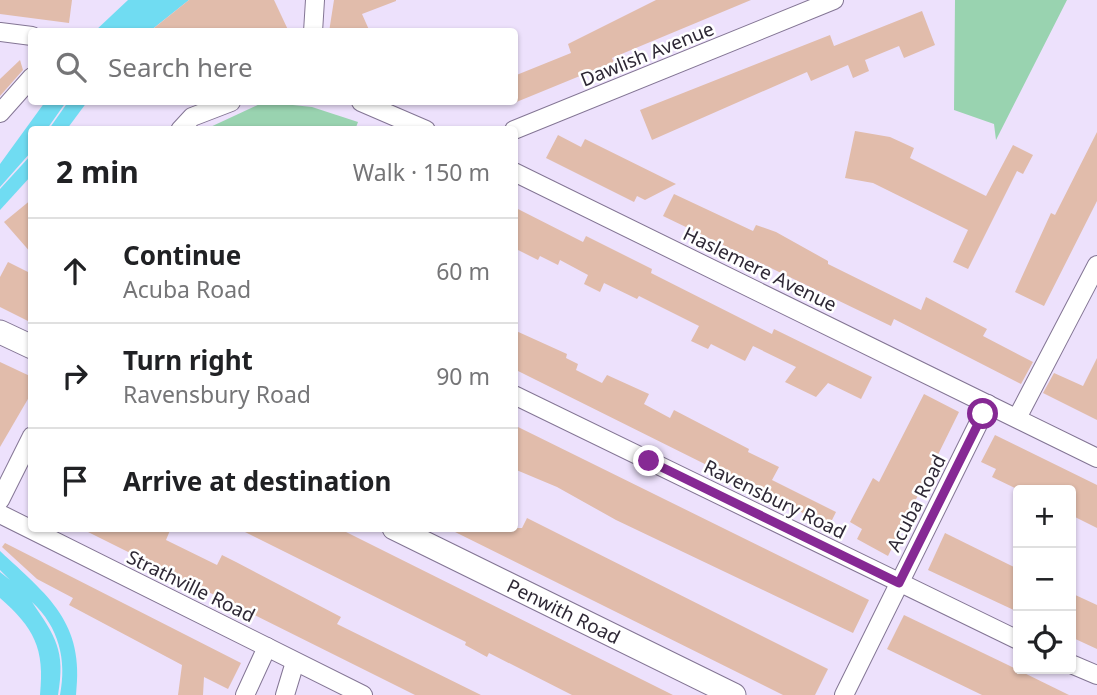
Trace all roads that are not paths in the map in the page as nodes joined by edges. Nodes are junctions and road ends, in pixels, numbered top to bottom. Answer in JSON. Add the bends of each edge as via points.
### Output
{"nodes":[{"id":1,"x":315,"y":0,"type":"edge"},
{"id":2,"x":834,"y":0,"type":"edge"},
{"id":3,"x":313,"y":28,"type":"edge"},
{"id":4,"x":0,"y":32,"type":"edge"},
{"id":5,"x":28,"y":36,"type":"edge"},
{"id":6,"x":28,"y":82,"type":"edge"},
{"id":7,"x":223,"y":105,"type":"edge"},
{"id":8,"x":368,"y":105,"type":"edge"},
{"id":9,"x":0,"y":113,"type":"edge"},
{"id":10,"x":184,"y":126,"type":"edge"},
{"id":11,"x":417,"y":126,"type":"edge"},
{"id":12,"x":518,"y":128,"type":"edge"},
{"id":13,"x":518,"y":174,"type":"edge"},
{"id":14,"x":1097,"y":265,"type":"edge"},
{"id":15,"x":0,"y":332,"type":"edge"},
{"id":16,"x":28,"y":345,"type":"edge"},
{"id":17,"x":518,"y":396,"type":"edge"},
{"id":18,"x":988,"y":404,"type":"junction"},
{"id":19,"x":1017,"y":418,"type":"junction"},
{"id":20,"x":28,"y":444,"type":"edge"},
{"id":21,"x":1097,"y":458,"type":"edge"},
{"id":22,"x":0,"y":500,"type":"edge"},
{"id":23,"x":0,"y":514,"type":"edge"},
{"id":24,"x":28,"y":528,"type":"edge"},
{"id":25,"x":36,"y":532,"type":"edge"},
{"id":26,"x":402,"y":532,"type":"edge"},
{"id":27,"x":899,"y":583,"type":"junction"},
{"id":28,"x":1013,"y":638,"type":"edge"},
{"id":29,"x":267,"y":647,"type":"junction"},
{"id":30,"x":295,"y":662,"type":"junction"},
{"id":31,"x":1076,"y":666,"type":"edge"},
{"id":32,"x":1097,"y":675,"type":"edge"},
{"id":33,"x":244,"y":695,"type":"edge"},
{"id":34,"x":285,"y":695,"type":"edge"},
{"id":35,"x":363,"y":695,"type":"edge"},
{"id":36,"x":734,"y":695,"type":"edge"},
{"id":37,"x":844,"y":695,"type":"edge"}],
"edges":[{"from":1,"to":3,"type":"street"},
{"from":2,"to":12,"type":"street","name":"Dawlish Avenue"},
{"from":4,"to":5,"type":"street"},
{"from":6,"to":9,"type":"street"},
{"from":7,"to":10,"type":"street","via":[[192,117]]},
{"from":8,"to":11,"type":"street"},
{"from":13,"to":18,"type":"street","name":"Haslemere Avenue"},
{"from":14,"to":19,"type":"street"},
{"from":15,"to":16,"type":"street"},
{"from":17,"to":27,"type":"street","name":"Ravensbury Road"},
{"from":18,"to":19,"type":"street","name":"Haslemere Avenue"},
{"from":18,"to":27,"type":"street","name":"Acuba Road"},
{"from":19,"to":21,"type":"street","name":"Haslemere Avenue"},
{"from":20,"to":22,"type":"street"},
{"from":23,"to":24,"type":"street","name":"Strathville Road"},
{"from":25,"to":29,"type":"street","name":"Strathville Road"},
{"from":26,"to":36,"type":"street","name":"Penwith Road"},
{"from":27,"to":28,"type":"street","name":"Ravensbury Road"},
{"from":27,"to":37,"type":"street","name":"Acuba Road"},
{"from":29,"to":30,"type":"street","name":"Strathville Road"},
{"from":29,"to":33,"type":"street"},
{"from":30,"to":34,"type":"street"},
{"from":30,"to":35,"type":"street","name":"Strathville Road"},
{"from":31,"to":32,"type":"street"}]}
